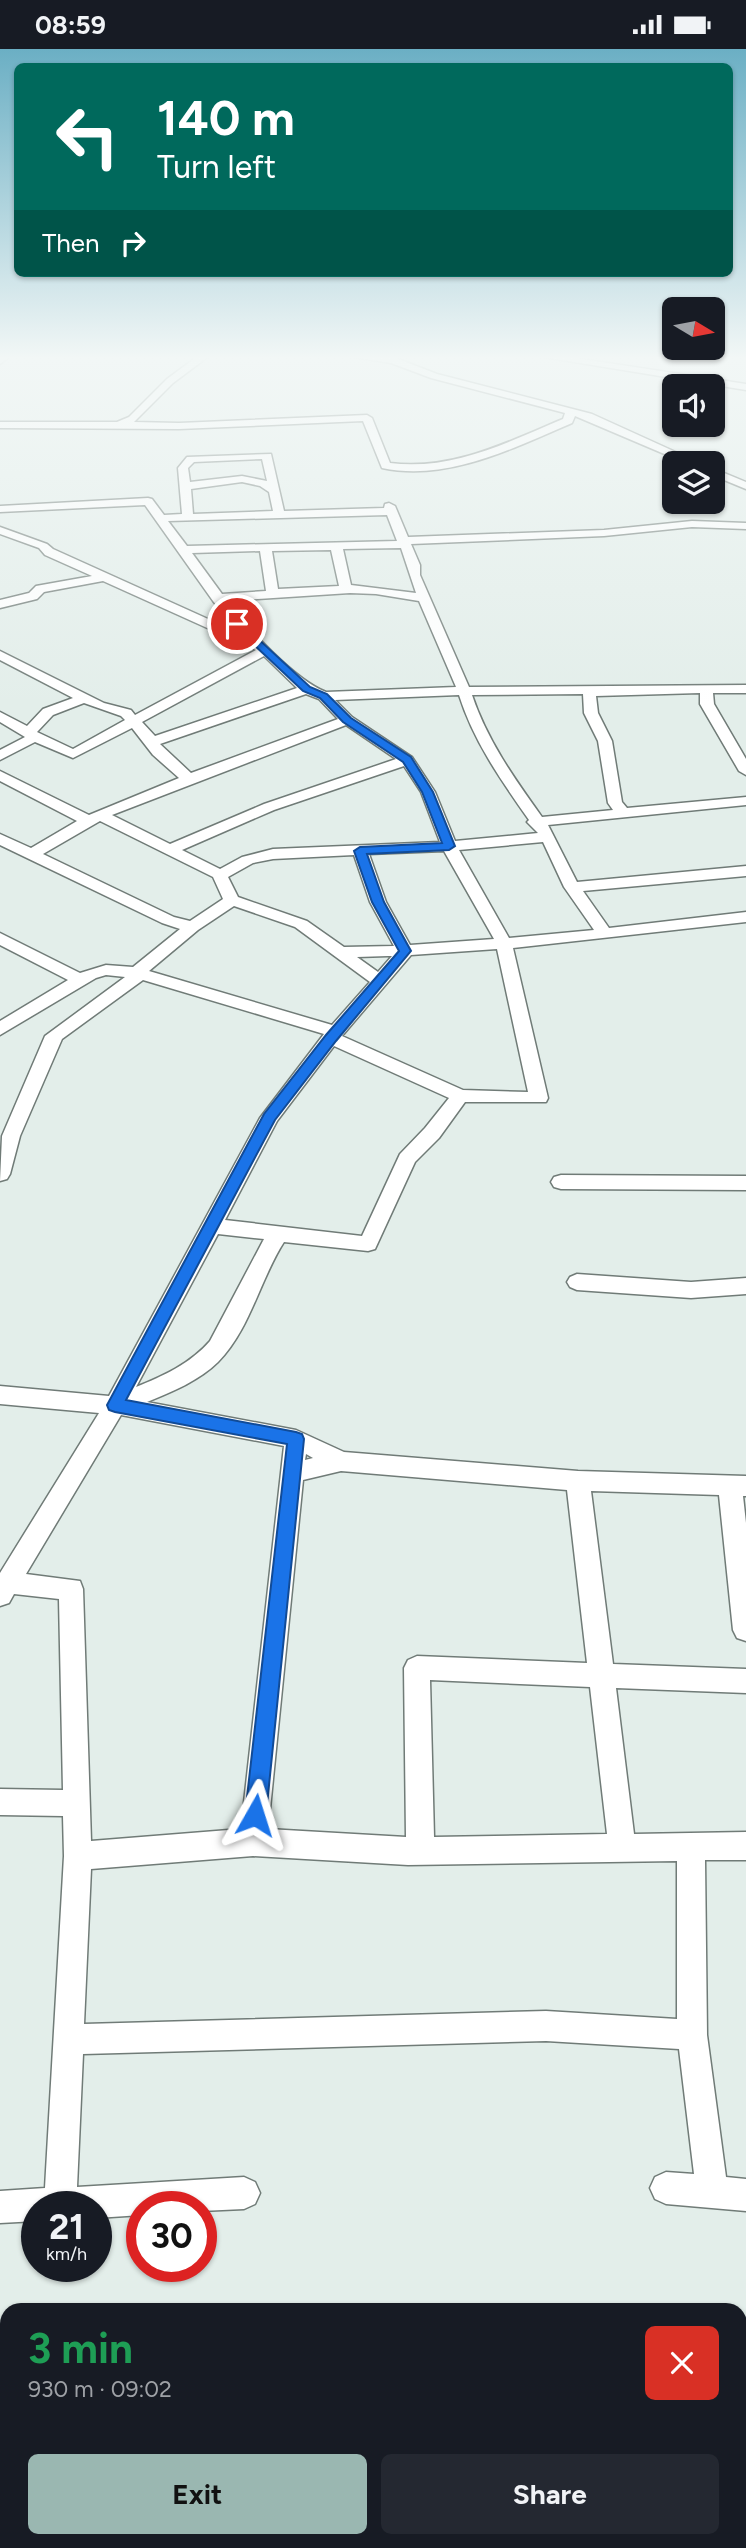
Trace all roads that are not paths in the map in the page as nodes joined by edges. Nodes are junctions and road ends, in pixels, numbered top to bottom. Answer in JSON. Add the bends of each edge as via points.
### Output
{"nodes":[{"id":1,"x":183,"y":473,"type":"edge"},
{"id":2,"x":270,"y":473,"type":"edge"},
{"id":3,"x":725,"y":477,"type":"edge"},
{"id":4,"x":184,"y":486,"type":"junction"},
{"id":5,"x":746,"y":486,"type":"edge"},
{"id":6,"x":274,"y":490,"type":"junction"},
{"id":7,"x":0,"y":509,"type":"edge"},
{"id":8,"x":279,"y":514,"type":"junction"},
{"id":9,"x":162,"y":518,"type":"junction"},
{"id":10,"x":188,"y":518,"type":"junction"},
{"id":11,"x":746,"y":526,"type":"edge"},
{"id":12,"x":0,"y":530,"type":"edge"},
{"id":13,"x":404,"y":543,"type":"junction"},
{"id":14,"x":336,"y":546,"type":"junction"},
{"id":15,"x":265,"y":547,"type":"junction"},
{"id":16,"x":184,"y":550,"type":"junction"},
{"id":17,"x":101,"y":578,"type":"junction"},
{"id":18,"x":346,"y":589,"type":"junction"},
{"id":19,"x":273,"y":595,"type":"junction"},
{"id":20,"x":425,"y":599,"type":"junction"},
{"id":21,"x":220,"y":602,"type":"junction"},
{"id":22,"x":0,"y":604,"type":"edge"},
{"id":23,"x":237,"y":624,"type":"junction"},
{"id":24,"x":213,"y":628,"type":"junction"},
{"id":25,"x":266,"y":650,"type":"junction"},
{"id":26,"x":0,"y":655,"type":"edge"},
{"id":27,"x":55,"y":684,"type":"junction"},
{"id":28,"x":306,"y":689,"type":"junction"},
{"id":29,"x":593,"y":689,"type":"junction"},
{"id":30,"x":706,"y":689,"type":"junction"},
{"id":31,"x":746,"y":689,"type":"edge"},
{"id":32,"x":464,"y":691,"type":"junction"},
{"id":33,"x":324,"y":696,"type":"junction"},
{"id":34,"x":83,"y":699,"type":"junction"},
{"id":35,"x":48,"y":712,"type":"junction"},
{"id":36,"x":0,"y":716,"type":"edge"},
{"id":37,"x":347,"y":720,"type":"junction"},
{"id":38,"x":132,"y":722,"type":"junction"},
{"id":39,"x":32,"y":735,"type":"junction"},
{"id":40,"x":152,"y":742,"type":"junction"},
{"id":41,"x":0,"y":756,"type":"edge"},
{"id":42,"x":407,"y":760,"type":"junction"},
{"id":43,"x":746,"y":771,"type":"edge"},
{"id":44,"x":0,"y":775,"type":"edge"},
{"id":45,"x":188,"y":779,"type":"junction"},
{"id":46,"x":16,"y":785,"type":"junction"},
{"id":47,"x":0,"y":794,"type":"edge"},
{"id":48,"x":746,"y":801,"type":"edge"},
{"id":49,"x":624,"y":814,"type":"junction"},
{"id":50,"x":95,"y":818,"type":"junction"},
{"id":51,"x":536,"y":822,"type":"junction"},
{"id":52,"x":548,"y":838,"type":"junction"},
{"id":53,"x":0,"y":839,"type":"edge"},
{"id":54,"x":449,"y":846,"type":"junction"},
{"id":55,"x":171,"y":849,"type":"junction"},
{"id":56,"x":360,"y":851,"type":"junction"},
{"id":57,"x":31,"y":855,"type":"junction"},
{"id":58,"x":746,"y":871,"type":"edge"},
{"id":59,"x":220,"y":875,"type":"junction"},
{"id":60,"x":572,"y":887,"type":"junction"},
{"id":61,"x":232,"y":900,"type":"junction"},
{"id":62,"x":746,"y":917,"type":"edge"},
{"id":63,"x":192,"y":927,"type":"junction"},
{"id":64,"x":605,"y":934,"type":"junction"},
{"id":65,"x":0,"y":938,"type":"edge"},
{"id":66,"x":504,"y":943,"type":"junction"},
{"id":67,"x":405,"y":951,"type":"junction"},
{"id":68,"x":338,"y":952,"type":"junction"},
{"id":69,"x":139,"y":974,"type":"junction"},
{"id":70,"x":80,"y":980,"type":"junction"},
{"id":71,"x":380,"y":981,"type":"junction"},
{"id":72,"x":0,"y":1028,"type":"edge"},
{"id":73,"x":334,"y":1035,"type":"junction"},
{"id":74,"x":460,"y":1096,"type":"junction"},
{"id":75,"x":6,"y":1135,"type":"edge"},
{"id":76,"x":0,"y":1174,"type":"edge"},
{"id":77,"x":561,"y":1182,"type":"dead end"},
{"id":78,"x":746,"y":1183,"type":"edge"},
{"id":79,"x":212,"y":1226,"type":"junction"},
{"id":80,"x":279,"y":1233,"type":"junction"},
{"id":81,"x":577,"y":1282,"type":"dead end"},
{"id":82,"x":746,"y":1286,"type":"edge"},
{"id":83,"x":0,"y":1395,"type":"edge"},
{"id":84,"x":115,"y":1405,"type":"junction"},
{"id":85,"x":296,"y":1439,"type":"junction"},
{"id":86,"x":341,"y":1461,"type":"junction"},
{"id":87,"x":292,"y":1473,"type":"junction"},
{"id":88,"x":578,"y":1481,"type":"junction"},
{"id":89,"x":738,"y":1486,"type":"edge"},
{"id":90,"x":4,"y":1589,"type":"edge"},
{"id":91,"x":746,"y":1630,"type":"edge"},
{"id":92,"x":601,"y":1675,"type":"junction"},
{"id":93,"x":746,"y":1681,"type":"edge"},
{"id":94,"x":0,"y":1802,"type":"edge"},
{"id":95,"x":76,"y":1803,"type":"junction"},
{"id":96,"x":253,"y":1842,"type":"junction"},
{"id":97,"x":746,"y":1846,"type":"edge"},
{"id":98,"x":691,"y":1847,"type":"junction"},
{"id":99,"x":622,"y":1848,"type":"junction"},
{"id":100,"x":420,"y":1851,"type":"junction"},
{"id":101,"x":78,"y":1856,"type":"junction"},
{"id":102,"x":692,"y":2035,"type":"junction"},
{"id":103,"x":69,"y":2039,"type":"junction"},
{"id":104,"x":666,"y":2188,"type":"dead end"},
{"id":105,"x":61,"y":2191,"type":"edge"},
{"id":106,"x":712,"y":2192,"type":"junction"},
{"id":107,"x":244,"y":2193,"type":"dead end"},
{"id":108,"x":746,"y":2195,"type":"edge"},
{"id":109,"x":112,"y":2200,"type":"edge"},
{"id":110,"x":21,"y":2210,"type":"edge"},
{"id":111,"x":1,"y":2213,"type":"edge"}],
"edges":[{"from":1,"to":4,"type":"street"},
{"from":2,"to":6,"type":"street"},
{"from":3,"to":5,"type":"street"},
{"from":4,"to":6,"type":"street","via":[[243,478]]},
{"from":4,"to":10,"type":"street"},
{"from":6,"to":8,"type":"street"},
{"from":7,"to":9,"type":"street","via":[[148,501]]},
{"from":8,"to":10,"type":"street"},
{"from":8,"to":13,"type":"street","via":[[390,508]]},
{"from":9,"to":10,"type":"street"},
{"from":9,"to":16,"type":"street"},
{"from":11,"to":13,"type":"street","via":[[692,524]]},
{"from":12,"to":17,"type":"street","via":[[43,546]]},
{"from":13,"to":14,"type":"street"},
{"from":13,"to":20,"type":"street"},
{"from":14,"to":15,"type":"street"},
{"from":14,"to":18,"type":"street"},
{"from":15,"to":16,"type":"street"},
{"from":15,"to":19,"type":"street"},
{"from":16,"to":21,"type":"street"},
{"from":17,"to":22,"type":"street","via":[[40,589],[33,596]]},
{"from":17,"to":24,"type":"street"},
{"from":18,"to":19,"type":"street"},
{"from":18,"to":20,"type":"street","via":[[389,590]]},
{"from":19,"to":21,"type":"street"},
{"from":20,"to":32,"type":"street"},
{"from":21,"to":23,"type":"street"},
{"from":21,"to":25,"type":"street","via":[[251,618],[266,638]]},
{"from":23,"to":24,"type":"street"},
{"from":23,"to":25,"type":"street"},
{"from":24,"to":25,"type":"street"},
{"from":25,"to":28,"type":"street"},
{"from":25,"to":38,"type":"street"},
{"from":26,"to":27,"type":"street"},
{"from":27,"to":34,"type":"street"},
{"from":27,"to":35,"type":"street"},
{"from":28,"to":33,"type":"street"},
{"from":28,"to":40,"type":"street"},
{"from":29,"to":30,"type":"street"},
{"from":29,"to":32,"type":"street"},
{"from":29,"to":49,"type":"street","via":[[590,713],[605,741],[615,803]]},
{"from":30,"to":31,"type":"street"},
{"from":30,"to":43,"type":"street","via":[[707,704]]},
{"from":32,"to":33,"type":"street"},
{"from":32,"to":51,"type":"street","via":[[482,735]]},
{"from":33,"to":37,"type":"street"},
{"from":34,"to":35,"type":"street"},
{"from":34,"to":38,"type":"street","via":[[126,713]]},
{"from":35,"to":39,"type":"street"},
{"from":36,"to":39,"type":"street"},
{"from":37,"to":42,"type":"street"},
{"from":37,"to":45,"type":"street"},
{"from":38,"to":39,"type":"street","via":[[73,754]]},
{"from":38,"to":40,"type":"street"},
{"from":39,"to":41,"type":"street"},
{"from":40,"to":45,"type":"street"},
{"from":42,"to":54,"type":"street","via":[[428,792]]},
{"from":42,"to":55,"type":"street","via":[[269,807]]},
{"from":44,"to":46,"type":"street"},
{"from":45,"to":50,"type":"street","via":[[137,796]]},
{"from":46,"to":47,"type":"street"},
{"from":46,"to":50,"type":"street"},
{"from":48,"to":49,"type":"street"},
{"from":49,"to":51,"type":"street"},
{"from":50,"to":55,"type":"street"},
{"from":50,"to":57,"type":"street"},
{"from":51,"to":52,"type":"street"},
{"from":52,"to":54,"type":"street"},
{"from":52,"to":60,"type":"street"},
{"from":53,"to":57,"type":"street"},
{"from":54,"to":56,"type":"street"},
{"from":54,"to":66,"type":"street"},
{"from":55,"to":59,"type":"street"},
{"from":56,"to":59,"type":"street","via":[[273,854],[248,860]]},
{"from":56,"to":67,"type":"street","via":[[378,902]]},
{"from":57,"to":63,"type":"street"},
{"from":58,"to":60,"type":"street"},
{"from":59,"to":61,"type":"street"},
{"from":60,"to":64,"type":"street"},
{"from":61,"to":63,"type":"street"},
{"from":61,"to":68,"type":"street","via":[[301,924]]},
{"from":62,"to":64,"type":"street"},
{"from":63,"to":69,"type":"street"},
{"from":64,"to":66,"type":"street"},
{"from":65,"to":70,"type":"street"},
{"from":66,"to":67,"type":"street"},
{"from":66,"to":74,"type":"street","via":[[539,1098]]},
{"from":67,"to":68,"type":"street"},
{"from":67,"to":71,"type":"street"},
{"from":68,"to":71,"type":"street"},
{"from":69,"to":70,"type":"street","via":[[106,970]]},
{"from":69,"to":73,"type":"street"},
{"from":69,"to":75,"type":"street","via":[[54,1037]]},
{"from":70,"to":72,"type":"street"},
{"from":71,"to":73,"type":"street"},
{"from":73,"to":74,"type":"street"},
{"from":73,"to":79,"type":"street","via":[[269,1118]]},
{"from":74,"to":80,"type":"street","via":[[407,1159],[368,1244]]},
{"from":75,"to":76,"type":"street"},
{"from":77,"to":78,"type":"street"},
{"from":79,"to":80,"type":"street"},
{"from":79,"to":84,"type":"street"},
{"from":80,"to":84,"type":"street","via":[[217,1349],[181,1377]]},
{"from":81,"to":82,"type":"street","via":[[691,1290]]},
{"from":83,"to":84,"type":"street"},
{"from":84,"to":85,"type":"street"},
{"from":84,"to":90,"type":"street"},
{"from":85,"to":86,"type":"street"},
{"from":85,"to":87,"type":"street"},
{"from":86,"to":87,"type":"street"},
{"from":86,"to":88,"type":"street"},
{"from":87,"to":96,"type":"street"},
{"from":88,"to":89,"type":"street"},
{"from":88,"to":92,"type":"street"},
{"from":89,"to":91,"type":"street"},
{"from":90,"to":95,"type":"street","via":[[71,1589]]},
{"from":92,"to":93,"type":"street"},
{"from":92,"to":99,"type":"street"},
{"from":92,"to":100,"type":"street","via":[[417,1668]]},
{"from":94,"to":95,"type":"street"},
{"from":95,"to":101,"type":"street"},
{"from":96,"to":100,"type":"street"},
{"from":96,"to":101,"type":"street"},
{"from":97,"to":98,"type":"street"},
{"from":98,"to":99,"type":"street"},
{"from":98,"to":102,"type":"street"},
{"from":99,"to":100,"type":"street"},
{"from":101,"to":103,"type":"street"},
{"from":102,"to":103,"type":"street","via":[[546,2025]]},
{"from":102,"to":106,"type":"street"},
{"from":103,"to":105,"type":"street"},
{"from":104,"to":106,"type":"street"},
{"from":106,"to":108,"type":"street"},
{"from":107,"to":109,"type":"street"},
{"from":110,"to":111,"type":"street"}]}
